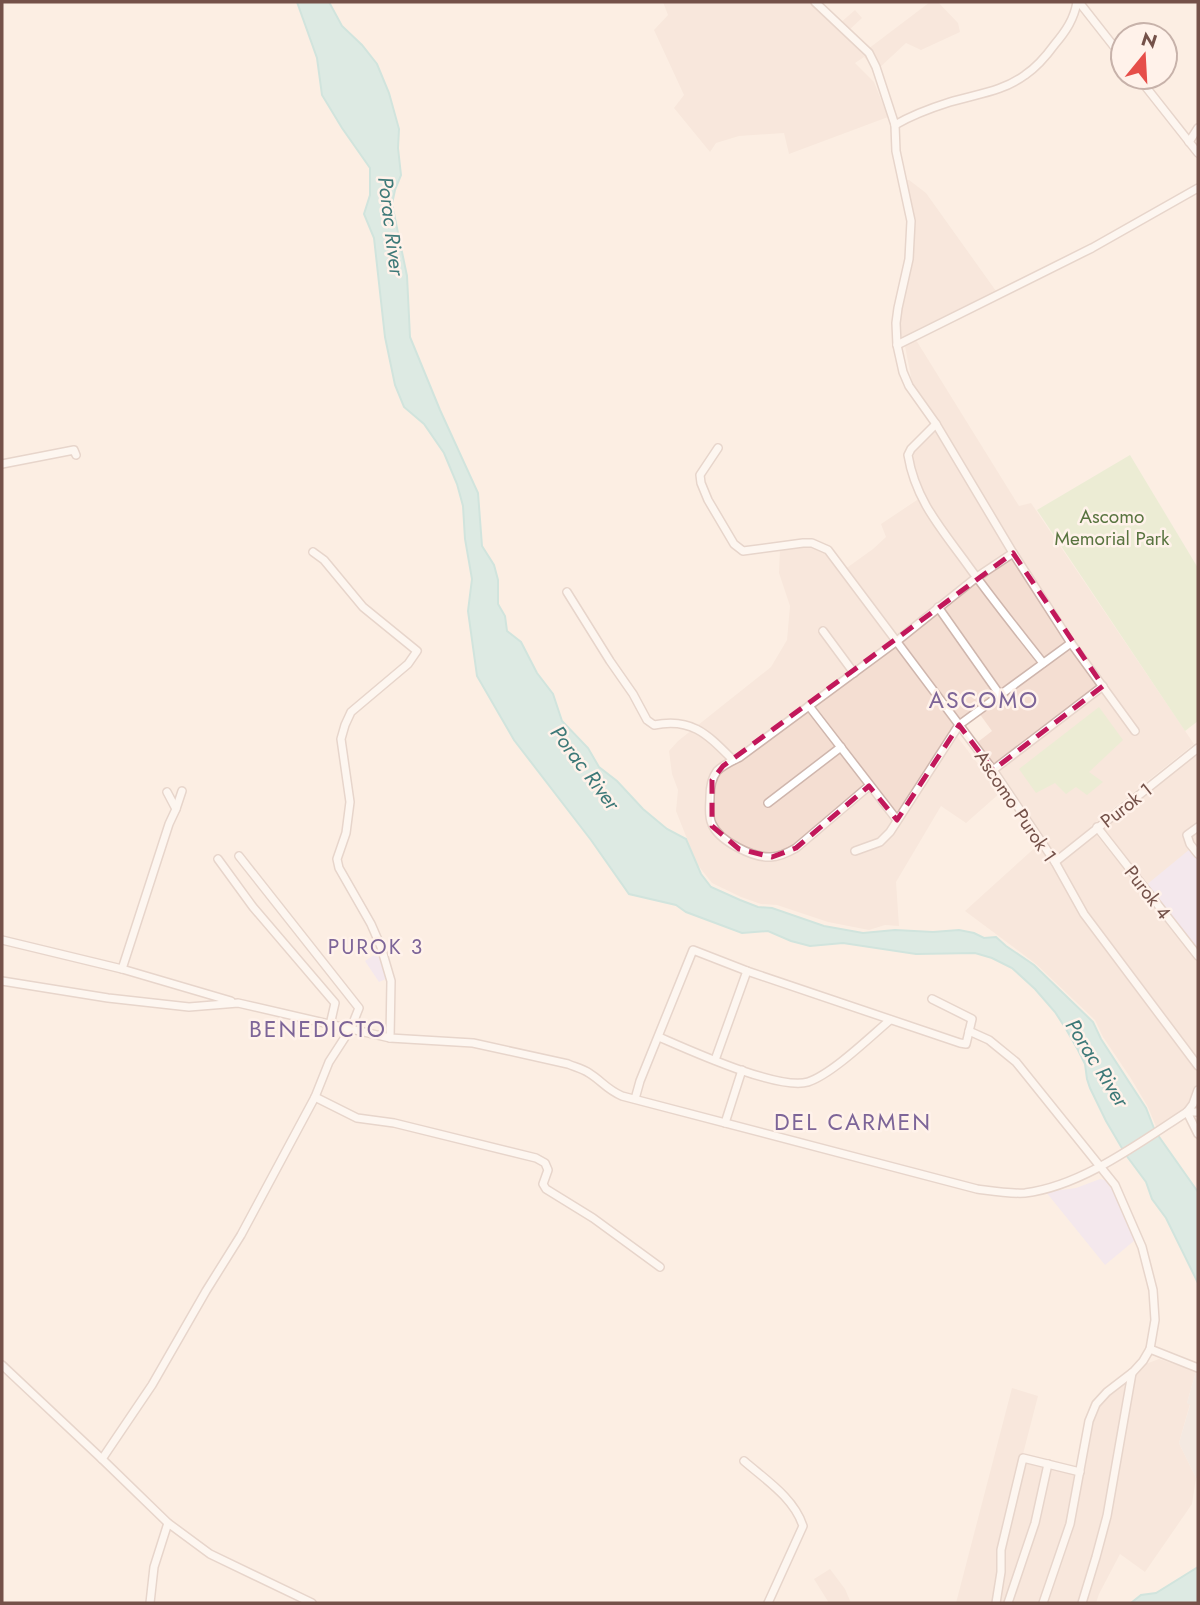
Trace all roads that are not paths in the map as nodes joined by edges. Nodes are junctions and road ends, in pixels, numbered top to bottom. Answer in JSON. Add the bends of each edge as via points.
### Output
{"nodes":[{"id":1,"x":815,"y":2,"type":"edge"},
{"id":2,"x":1078,"y":2,"type":"edge"},
{"id":3,"x":1109,"y":41,"type":"edge"},
{"id":4,"x":1149,"y":91,"type":"edge"},
{"id":5,"x":895,"y":125,"type":"junction"},
{"id":6,"x":1198,"y":128,"type":"edge"},
{"id":7,"x":1189,"y":142,"type":"junction"},
{"id":8,"x":1198,"y":153,"type":"edge"},
{"id":9,"x":1198,"y":188,"type":"edge"},
{"id":10,"x":897,"y":345,"type":"junction"},
{"id":11,"x":936,"y":424,"type":"junction"},
{"id":12,"x":718,"y":448,"type":"dead end"},
{"id":13,"x":76,"y":455,"type":"dead end"},
{"id":14,"x":2,"y":464,"type":"edge"},
{"id":15,"x":313,"y":552,"type":"dead end"},
{"id":16,"x":1013,"y":553,"type":"junction"},
{"id":17,"x":977,"y":577,"type":"junction"},
{"id":18,"x":567,"y":592,"type":"dead end"},
{"id":19,"x":938,"y":607,"type":"junction"},
{"id":20,"x":823,"y":631,"type":"dead end"},
{"id":21,"x":897,"y":641,"type":"junction"},
{"id":22,"x":1071,"y":643,"type":"junction"},
{"id":23,"x":1043,"y":663,"type":"junction"},
{"id":24,"x":854,"y":673,"type":"junction"},
{"id":25,"x":1103,"y":686,"type":"junction"},
{"id":26,"x":1000,"y":695,"type":"junction"},
{"id":27,"x":809,"y":706,"type":"junction"},
{"id":28,"x":959,"y":725,"type":"junction"},
{"id":29,"x":1135,"y":731,"type":"dead end"},
{"id":30,"x":841,"y":747,"type":"junction"},
{"id":31,"x":1198,"y":748,"type":"edge"},
{"id":32,"x":733,"y":760,"type":"junction"},
{"id":33,"x":993,"y":770,"type":"junction"},
{"id":34,"x":869,"y":786,"type":"junction"},
{"id":35,"x":182,"y":791,"type":"dead end"},
{"id":36,"x":167,"y":792,"type":"dead end"},
{"id":37,"x":768,"y":803,"type":"dead end"},
{"id":38,"x":176,"y":809,"type":"junction"},
{"id":39,"x":897,"y":820,"type":"junction"},
{"id":40,"x":1097,"y":827,"type":"junction"},
{"id":41,"x":1198,"y":827,"type":"edge"},
{"id":42,"x":855,"y":851,"type":"dead end"},
{"id":43,"x":1198,"y":854,"type":"edge"},
{"id":44,"x":239,"y":856,"type":"dead end"},
{"id":45,"x":218,"y":859,"type":"dead end"},
{"id":46,"x":1055,"y":862,"type":"junction"},
{"id":47,"x":2,"y":940,"type":"edge"},
{"id":48,"x":1198,"y":956,"type":"edge"},
{"id":49,"x":122,"y":969,"type":"junction"},
{"id":50,"x":747,"y":971,"type":"junction"},
{"id":51,"x":2,"y":981,"type":"edge"},
{"id":52,"x":932,"y":999,"type":"dead end"},
{"id":53,"x":238,"y":1003,"type":"junction"},
{"id":54,"x":890,"y":1020,"type":"junction"},
{"id":55,"x":330,"y":1025,"type":"junction"},
{"id":56,"x":351,"y":1028,"type":"junction"},
{"id":57,"x":969,"y":1031,"type":"junction"},
{"id":58,"x":659,"y":1037,"type":"junction"},
{"id":59,"x":390,"y":1038,"type":"junction"},
{"id":60,"x":715,"y":1060,"type":"junction"},
{"id":61,"x":1198,"y":1066,"type":"edge"},
{"id":62,"x":742,"y":1070,"type":"junction"},
{"id":63,"x":1198,"y":1090,"type":"edge"},
{"id":64,"x":315,"y":1097,"type":"junction"},
{"id":65,"x":635,"y":1099,"type":"junction"},
{"id":66,"x":1187,"y":1112,"type":"junction"},
{"id":67,"x":1198,"y":1112,"type":"edge"},
{"id":68,"x":725,"y":1123,"type":"junction"},
{"id":69,"x":1198,"y":1134,"type":"edge"},
{"id":70,"x":1100,"y":1167,"type":"junction"},
{"id":71,"x":660,"y":1268,"type":"dead end"},
{"id":72,"x":1150,"y":1349,"type":"junction"},
{"id":73,"x":2,"y":1366,"type":"edge"},
{"id":74,"x":1198,"y":1368,"type":"edge"},
{"id":75,"x":1133,"y":1372,"type":"junction"},
{"id":76,"x":102,"y":1459,"type":"junction"},
{"id":77,"x":744,"y":1461,"type":"dead end"},
{"id":78,"x":1048,"y":1464,"type":"junction"},
{"id":79,"x":1080,"y":1472,"type":"junction"},
{"id":80,"x":168,"y":1523,"type":"junction"},
{"id":81,"x":150,"y":1603,"type":"edge"},
{"id":82,"x":312,"y":1603,"type":"edge"},
{"id":83,"x":768,"y":1603,"type":"edge"},
{"id":84,"x":996,"y":1603,"type":"edge"},
{"id":85,"x":1008,"y":1603,"type":"edge"},
{"id":86,"x":1043,"y":1603,"type":"edge"},
{"id":87,"x":1082,"y":1603,"type":"edge"}],
"edges":[{"from":1,"to":5,"type":"street","via":[[869,54]]},
{"from":2,"to":3,"type":"street"},
{"from":2,"to":5,"type":"street","via":[[1060,38],[1026,75],[1007,86],[933,108]]},
{"from":4,"to":7,"type":"street"},
{"from":5,"to":10,"type":"street","via":[[911,221]]},
{"from":6,"to":7,"type":"street"},
{"from":7,"to":8,"type":"street"},
{"from":9,"to":10,"type":"street","via":[[1093,248]]},
{"from":10,"to":11,"type":"street","via":[[909,386]]},
{"from":11,"to":16,"type":"street"},
{"from":11,"to":17,"type":"street","via":[[911,449],[909,464],[928,511]]},
{"from":12,"to":21,"type":"street","name":"Ascomo Purok 1","via":[[700,475],[701,483],[734,544],[743,551],[803,543],[828,550]]},
{"from":13,"to":14,"type":"street","via":[[74,450]]},
{"from":15,"to":59,"type":"street","via":[[363,607],[417,651],[351,712],[341,739],[350,802],[337,859],[371,924],[388,970]]},
{"from":16,"to":17,"type":"street"},
{"from":16,"to":22,"type":"street"},
{"from":17,"to":19,"type":"street"},
{"from":17,"to":23,"type":"street"},
{"from":18,"to":32,"type":"street","via":[[648,720],[654,725],[694,727]]},
{"from":19,"to":21,"type":"street"},
{"from":19,"to":26,"type":"street"},
{"from":20,"to":24,"type":"street"},
{"from":21,"to":24,"type":"street"},
{"from":21,"to":28,"type":"street","name":"Ascomo Purok 1"},
{"from":22,"to":23,"type":"street"},
{"from":22,"to":25,"type":"street"},
{"from":23,"to":26,"type":"street"},
{"from":24,"to":27,"type":"street"},
{"from":25,"to":29,"type":"street"},
{"from":25,"to":33,"type":"street"},
{"from":26,"to":28,"type":"street"},
{"from":27,"to":30,"type":"street"},
{"from":27,"to":32,"type":"street"},
{"from":28,"to":33,"type":"street","name":"Ascomo Purok 1"},
{"from":28,"to":39,"type":"street"},
{"from":30,"to":34,"type":"street"},
{"from":30,"to":37,"type":"street"},
{"from":31,"to":40,"type":"street","name":"Purok 1"},
{"from":32,"to":34,"type":"street","via":[[712,780],[709,817],[718,833],[739,849],[757,855],[772,857],[796,848]]},
{"from":33,"to":46,"type":"street","name":"Ascomo Purok 1"},
{"from":34,"to":39,"type":"street"},
{"from":35,"to":38,"type":"street"},
{"from":36,"to":38,"type":"street"},
{"from":38,"to":49,"type":"street"},
{"from":39,"to":42,"type":"street","via":[[880,842]]},
{"from":40,"to":46,"type":"street","name":"Purok 1"},
{"from":40,"to":48,"type":"street","name":"Purok 4"},
{"from":41,"to":43,"type":"street","via":[[1187,835]]},
{"from":44,"to":56,"type":"street","via":[[359,1008]]},
{"from":45,"to":55,"type":"street","via":[[335,1003]]},
{"from":46,"to":61,"type":"street","name":"Ascomo Purok 1","via":[[1084,914]]},
{"from":47,"to":49,"type":"street"},
{"from":49,"to":53,"type":"street"},
{"from":50,"to":54,"type":"street"},
{"from":50,"to":58,"type":"street","via":[[693,950]]},
{"from":50,"to":60,"type":"street"},
{"from":51,"to":53,"type":"street","via":[[189,1007]]},
{"from":52,"to":57,"type":"street","via":[[972,1019]]},
{"from":53,"to":55,"type":"street"},
{"from":54,"to":57,"type":"street","via":[[966,1044]]},
{"from":54,"to":62,"type":"street","via":[[810,1081],[791,1084]]},
{"from":55,"to":56,"type":"street"},
{"from":56,"to":59,"type":"street"},
{"from":56,"to":64,"type":"street","via":[[329,1062]]},
{"from":57,"to":70,"type":"street","via":[[1016,1062]]},
{"from":58,"to":60,"type":"street"},
{"from":58,"to":65,"type":"street"},
{"from":59,"to":65,"type":"street","via":[[473,1043],[568,1064],[591,1074],[610,1091]]},
{"from":60,"to":62,"type":"street"},
{"from":62,"to":68,"type":"street"},
{"from":63,"to":66,"type":"street"},
{"from":64,"to":71,"type":"street","via":[[357,1118],[536,1158],[548,1170],[543,1184],[546,1189],[593,1217]]},
{"from":64,"to":76,"type":"street","via":[[241,1236]]},
{"from":65,"to":68,"type":"street"},
{"from":66,"to":67,"type":"street"},
{"from":66,"to":69,"type":"street"},
{"from":66,"to":70,"type":"street"},
{"from":68,"to":70,"type":"street","via":[[999,1192],[1048,1189]]},
{"from":70,"to":72,"type":"street","via":[[1115,1185],[1142,1247],[1153,1290],[1155,1320]]},
{"from":72,"to":74,"type":"street"},
{"from":72,"to":75,"type":"street"},
{"from":73,"to":76,"type":"street"},
{"from":75,"to":79,"type":"street","via":[[1096,1404]]},
{"from":75,"to":87,"type":"street","via":[[1107,1516]]},
{"from":76,"to":80,"type":"street"},
{"from":77,"to":83,"type":"street","via":[[791,1502],[803,1526]]},
{"from":78,"to":79,"type":"street"},
{"from":78,"to":84,"type":"street","via":[[1023,1460],[1001,1550]]},
{"from":78,"to":85,"type":"street","via":[[1035,1523]]},
{"from":79,"to":86,"type":"street","via":[[1070,1524]]},
{"from":80,"to":81,"type":"street","via":[[154,1567]]},
{"from":80,"to":82,"type":"street","via":[[210,1554]]}]}
